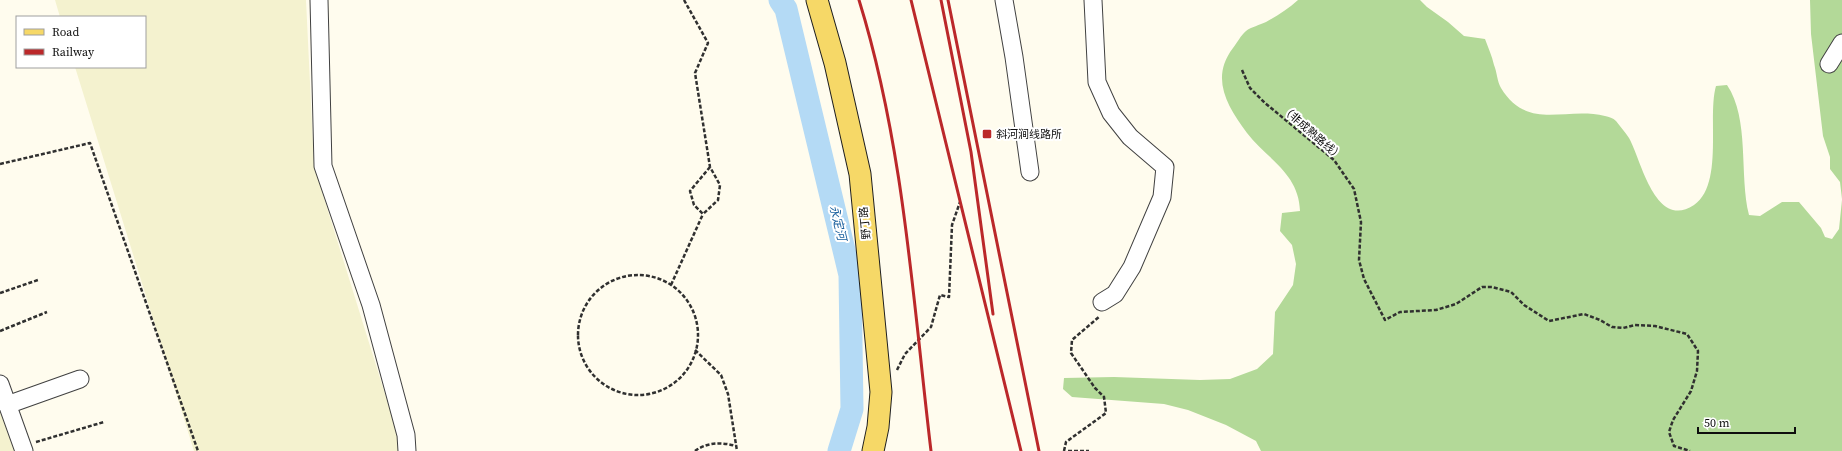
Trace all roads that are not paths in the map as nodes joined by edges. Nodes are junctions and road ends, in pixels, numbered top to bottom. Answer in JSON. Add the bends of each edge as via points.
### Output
{"nodes":[{"id":1,"x":319,"y":0,"type":"edge"},
{"id":2,"x":817,"y":0,"type":"edge"},
{"id":3,"x":1004,"y":0,"type":"edge"},
{"id":4,"x":1093,"y":0,"type":"edge"},
{"id":5,"x":1842,"y":43,"type":"edge"},
{"id":6,"x":1829,"y":64,"type":"dead end"},
{"id":7,"x":1030,"y":172,"type":"dead end"},
{"id":8,"x":1108,"y":298,"type":"road end"},
{"id":9,"x":80,"y":379,"type":"dead end"},
{"id":10,"x":0,"y":384,"type":"edge"},
{"id":11,"x":7,"y":405,"type":"junction"},
{"id":12,"x":23,"y":449,"type":"edge"},
{"id":13,"x":408,"y":451,"type":"edge"},
{"id":14,"x":872,"y":451,"type":"edge"}],
"edges":[{"from":1,"to":13,"type":"street","via":[[323,166],[371,305]]},
{"from":2,"to":14,"type":"main road","name":"野丁路","via":[[835,63],[860,174],[881,392],[878,427]]},
{"from":3,"to":7,"type":"street"},
{"from":4,"to":8,"type":"street","via":[[1097,82],[1111,113],[1130,137],[1165,167],[1162,197],[1132,267]]},
{"from":5,"to":6,"type":"street"},
{"from":9,"to":11,"type":"street"},
{"from":10,"to":11,"type":"street"},
{"from":11,"to":12,"type":"street"}]}
